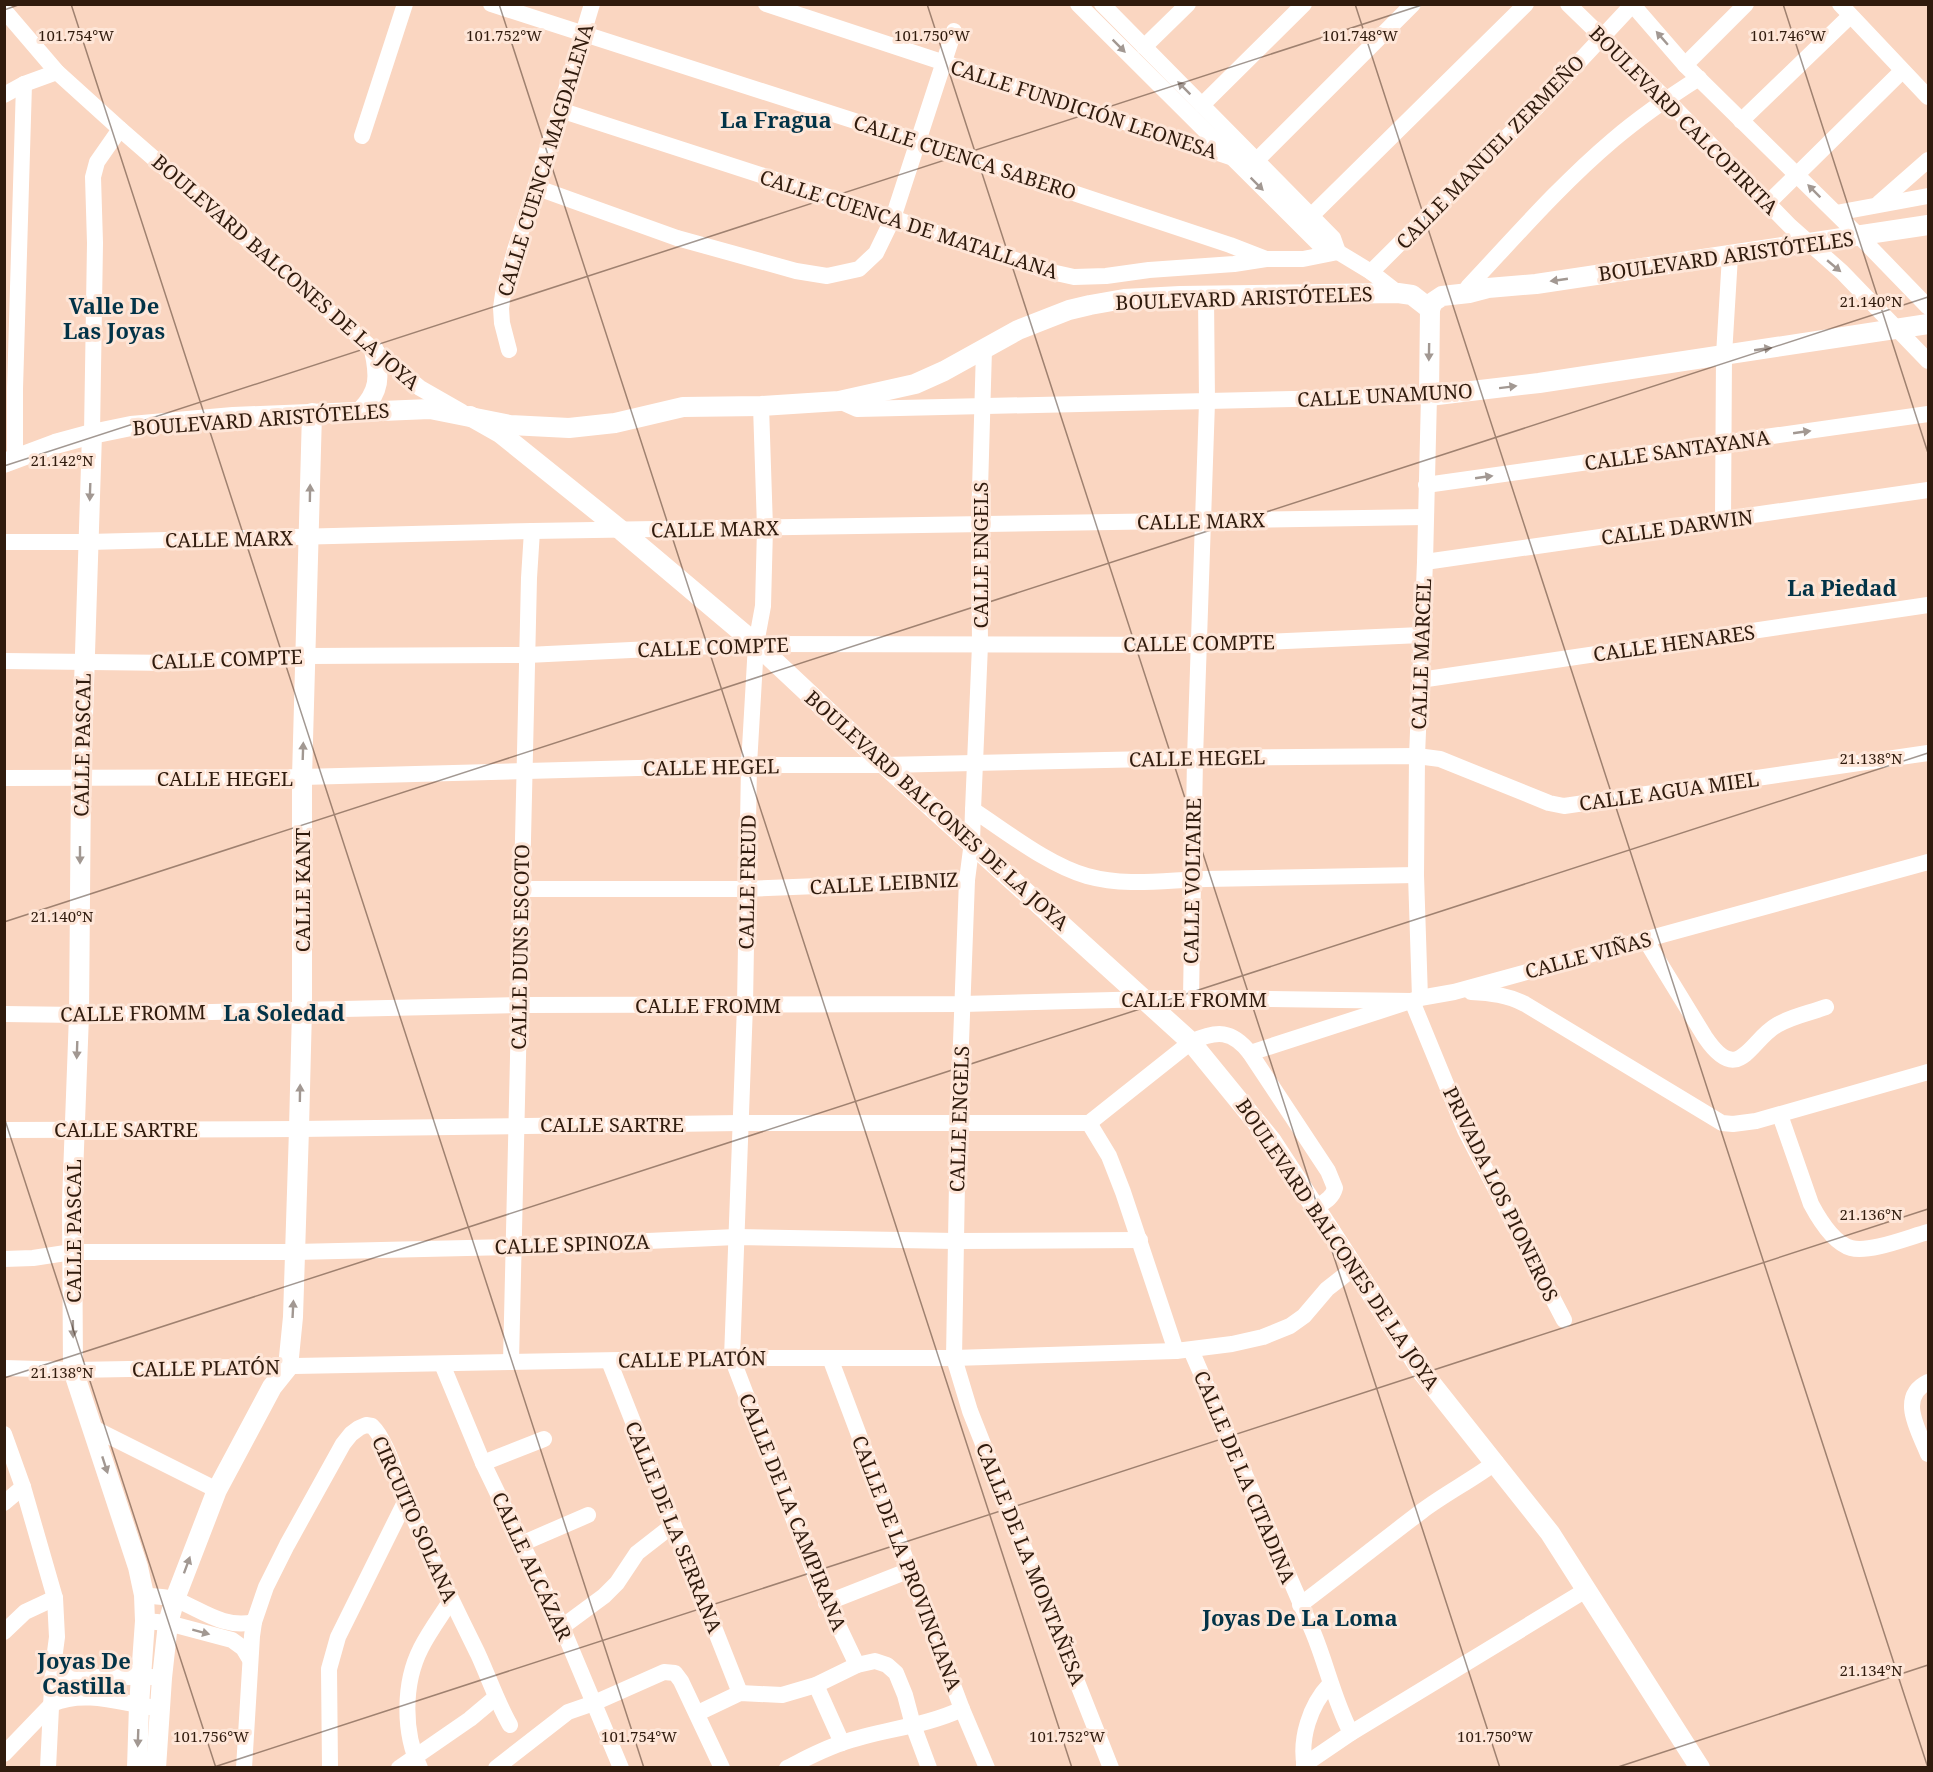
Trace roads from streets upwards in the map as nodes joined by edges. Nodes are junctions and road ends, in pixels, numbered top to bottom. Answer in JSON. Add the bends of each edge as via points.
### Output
{"nodes":[{"id":1,"x":405,"y":4,"type":"edge"},
{"id":2,"x":490,"y":4,"type":"edge"},
{"id":3,"x":592,"y":4,"type":"edge"},
{"id":4,"x":766,"y":4,"type":"edge"},
{"id":5,"x":1078,"y":4,"type":"edge"},
{"id":6,"x":1102,"y":4,"type":"edge"},
{"id":7,"x":1188,"y":4,"type":"edge"},
{"id":8,"x":1304,"y":4,"type":"edge"},
{"id":9,"x":1413,"y":4,"type":"edge"},
{"id":10,"x":1526,"y":4,"type":"edge"},
{"id":11,"x":1568,"y":4,"type":"edge"},
{"id":12,"x":1746,"y":4,"type":"edge"},
{"id":13,"x":1633,"y":5,"type":"edge"},
{"id":14,"x":4,"y":10,"type":"edge"},
{"id":15,"x":1845,"y":10,"type":"edge"},
{"id":16,"x":954,"y":31,"type":"dead end"},
{"id":17,"x":582,"y":33,"type":"junction"},
{"id":18,"x":1601,"y":37,"type":"junction"},
{"id":19,"x":1144,"y":47,"type":"junction"},
{"id":20,"x":943,"y":63,"type":"junction"},
{"id":21,"x":1685,"y":64,"type":"junction"},
{"id":22,"x":1902,"y":71,"type":"junction"},
{"id":23,"x":57,"y":72,"type":"junction"},
{"id":24,"x":1699,"y":78,"type":"junction"},
{"id":25,"x":24,"y":84,"type":"junction"},
{"id":26,"x":4,"y":95,"type":"edge"},
{"id":27,"x":1929,"y":97,"type":"edge"},
{"id":28,"x":1666,"y":99,"type":"junction"},
{"id":29,"x":1202,"y":105,"type":"junction"},
{"id":30,"x":560,"y":110,"type":"junction"},
{"id":31,"x":1741,"y":121,"type":"junction"},
{"id":32,"x":120,"y":129,"type":"junction"},
{"id":33,"x":362,"y":136,"type":"dead end"},
{"id":34,"x":917,"y":141,"type":"junction"},
{"id":35,"x":1230,"y":156,"type":"junction"},
{"id":36,"x":1257,"y":160,"type":"junction"},
{"id":37,"x":1929,"y":160,"type":"edge"},
{"id":38,"x":1797,"y":174,"type":"junction"},
{"id":39,"x":535,"y":187,"type":"junction"},
{"id":40,"x":1929,"y":196,"type":"edge"},
{"id":41,"x":1767,"y":203,"type":"junction"},
{"id":42,"x":1878,"y":204,"type":"junction"},
{"id":43,"x":1836,"y":213,"type":"junction"},
{"id":44,"x":1312,"y":215,"type":"junction"},
{"id":45,"x":893,"y":219,"type":"junction"},
{"id":46,"x":1929,"y":225,"type":"edge"},
{"id":47,"x":1859,"y":236,"type":"junction"},
{"id":48,"x":1810,"y":244,"type":"junction"},
{"id":49,"x":1338,"y":252,"type":"junction"},
{"id":50,"x":1730,"y":256,"type":"junction"},
{"id":51,"x":1266,"y":259,"type":"junction"},
{"id":52,"x":1371,"y":273,"type":"junction"},
{"id":53,"x":1478,"y":287,"type":"junction"},
{"id":54,"x":1398,"y":293,"type":"junction"},
{"id":55,"x":1206,"y":296,"type":"junction"},
{"id":56,"x":1929,"y":307,"type":"edge"},
{"id":57,"x":1430,"y":309,"type":"junction"},
{"id":58,"x":1929,"y":324,"type":"edge"},
{"id":59,"x":1898,"y":329,"type":"junction"},
{"id":60,"x":984,"y":349,"type":"junction"},
{"id":61,"x":509,"y":350,"type":"dead end"},
{"id":62,"x":374,"y":351,"type":"junction"},
{"id":63,"x":1724,"y":355,"type":"junction"},
{"id":64,"x":1929,"y":361,"type":"edge"},
{"id":65,"x":1429,"y":396,"type":"junction"},
{"id":66,"x":839,"y":401,"type":"junction"},
{"id":67,"x":1207,"y":402,"type":"junction"},
{"id":68,"x":761,"y":406,"type":"junction"},
{"id":69,"x":982,"y":407,"type":"junction"},
{"id":70,"x":361,"y":411,"type":"junction"},
{"id":71,"x":312,"y":413,"type":"junction"},
{"id":72,"x":1929,"y":414,"type":"edge"},
{"id":73,"x":470,"y":416,"type":"junction"},
{"id":74,"x":92,"y":434,"type":"junction"},
{"id":75,"x":1723,"y":443,"type":"junction"},
{"id":76,"x":10,"y":461,"type":"edge"},
{"id":77,"x":1426,"y":485,"type":"junction"},
{"id":78,"x":1929,"y":490,"type":"edge"},
{"id":79,"x":1425,"y":517,"type":"junction"},
{"id":80,"x":1723,"y":520,"type":"junction"},
{"id":81,"x":1202,"y":521,"type":"junction"},
{"id":82,"x":979,"y":525,"type":"junction"},
{"id":83,"x":765,"y":528,"type":"junction"},
{"id":84,"x":532,"y":531,"type":"junction"},
{"id":85,"x":622,"y":531,"type":"junction"},
{"id":86,"x":309,"y":537,"type":"junction"},
{"id":87,"x":4,"y":542,"type":"edge"},
{"id":88,"x":88,"y":542,"type":"junction"},
{"id":89,"x":1425,"y":562,"type":"junction"},
{"id":90,"x":1929,"y":606,"type":"edge"},
{"id":91,"x":1421,"y":635,"type":"junction"},
{"id":92,"x":756,"y":644,"type":"junction"},
{"id":93,"x":980,"y":645,"type":"junction"},
{"id":94,"x":1199,"y":645,"type":"junction"},
{"id":95,"x":527,"y":655,"type":"junction"},
{"id":96,"x":307,"y":656,"type":"junction"},
{"id":97,"x":4,"y":661,"type":"edge"},
{"id":98,"x":84,"y":661,"type":"junction"},
{"id":99,"x":1419,"y":680,"type":"junction"},
{"id":100,"x":1929,"y":753,"type":"edge"},
{"id":101,"x":1417,"y":756,"type":"junction"},
{"id":102,"x":1195,"y":758,"type":"junction"},
{"id":103,"x":974,"y":762,"type":"junction"},
{"id":104,"x":749,"y":765,"type":"junction"},
{"id":105,"x":885,"y":765,"type":"junction"},
{"id":106,"x":524,"y":771,"type":"junction"},
{"id":107,"x":302,"y":777,"type":"junction"},
{"id":108,"x":4,"y":778,"type":"edge"},
{"id":109,"x":81,"y":779,"type":"junction"},
{"id":110,"x":973,"y":810,"type":"junction"},
{"id":111,"x":972,"y":842,"type":"junction"},
{"id":112,"x":1929,"y":862,"type":"edge"},
{"id":113,"x":1416,"y":875,"type":"junction"},
{"id":114,"x":967,"y":880,"type":"junction"},
{"id":115,"x":1192,"y":880,"type":"junction"},
{"id":116,"x":520,"y":889,"type":"junction"},
{"id":117,"x":746,"y":889,"type":"junction"},
{"id":118,"x":1645,"y":939,"type":"junction"},
{"id":119,"x":1454,"y":992,"type":"junction"},
{"id":120,"x":1191,"y":998,"type":"junction"},
{"id":121,"x":1145,"y":999,"type":"junction"},
{"id":122,"x":1416,"y":1000,"type":"junction"},
{"id":123,"x":963,"y":1004,"type":"junction"},
{"id":124,"x":520,"y":1005,"type":"junction"},
{"id":125,"x":745,"y":1005,"type":"junction"},
{"id":126,"x":1826,"y":1007,"type":"dead end"},
{"id":127,"x":302,"y":1009,"type":"junction"},
{"id":128,"x":4,"y":1014,"type":"edge"},
{"id":129,"x":79,"y":1014,"type":"junction"},
{"id":130,"x":1191,"y":1042,"type":"junction"},
{"id":131,"x":1250,"y":1053,"type":"junction"},
{"id":132,"x":1929,"y":1072,"type":"edge"},
{"id":133,"x":1780,"y":1115,"type":"junction"},
{"id":134,"x":958,"y":1123,"type":"junction"},
{"id":135,"x":1089,"y":1123,"type":"junction"},
{"id":136,"x":740,"y":1124,"type":"junction"},
{"id":137,"x":517,"y":1125,"type":"junction"},
{"id":138,"x":74,"y":1129,"type":"junction"},
{"id":139,"x":299,"y":1129,"type":"junction"},
{"id":140,"x":4,"y":1130,"type":"edge"},
{"id":141,"x":1315,"y":1208,"type":"junction"},
{"id":142,"x":1929,"y":1232,"type":"edge"},
{"id":143,"x":736,"y":1237,"type":"junction"},
{"id":144,"x":1140,"y":1240,"type":"junction"},
{"id":145,"x":955,"y":1241,"type":"junction"},
{"id":146,"x":515,"y":1247,"type":"junction"},
{"id":147,"x":72,"y":1252,"type":"junction"},
{"id":148,"x":295,"y":1252,"type":"junction"},
{"id":149,"x":4,"y":1259,"type":"edge"},
{"id":150,"x":1354,"y":1268,"type":"junction"},
{"id":151,"x":1564,"y":1320,"type":"dead end"},
{"id":152,"x":1184,"y":1350,"type":"junction"},
{"id":153,"x":732,"y":1358,"type":"junction"},
{"id":154,"x":830,"y":1358,"type":"junction"},
{"id":155,"x":954,"y":1358,"type":"junction"},
{"id":156,"x":609,"y":1361,"type":"junction"},
{"id":157,"x":511,"y":1362,"type":"junction"},
{"id":158,"x":442,"y":1364,"type":"junction"},
{"id":159,"x":288,"y":1367,"type":"junction"},
{"id":160,"x":4,"y":1368,"type":"edge"},
{"id":161,"x":73,"y":1370,"type":"junction"},
{"id":162,"x":1924,"y":1385,"type":"edge"},
{"id":163,"x":93,"y":1428,"type":"junction"},
{"id":164,"x":4,"y":1434,"type":"edge"},
{"id":165,"x":544,"y":1439,"type":"dead end"},
{"id":166,"x":1929,"y":1454,"type":"edge"},
{"id":167,"x":1496,"y":1462,"type":"junction"},
{"id":168,"x":483,"y":1463,"type":"junction"},
{"id":169,"x":23,"y":1487,"type":"junction"},
{"id":170,"x":216,"y":1490,"type":"junction"},
{"id":171,"x":406,"y":1500,"type":"junction"},
{"id":172,"x":4,"y":1503,"type":"edge"},
{"id":173,"x":588,"y":1515,"type":"dead end"},
{"id":174,"x":673,"y":1525,"type":"junction"},
{"id":175,"x":521,"y":1544,"type":"junction"},
{"id":176,"x":910,"y":1570,"type":"junction"},
{"id":177,"x":1586,"y":1590,"type":"junction"},
{"id":178,"x":144,"y":1595,"type":"junction"},
{"id":179,"x":55,"y":1598,"type":"junction"},
{"id":180,"x":175,"y":1599,"type":"junction"},
{"id":181,"x":451,"y":1600,"type":"junction"},
{"id":182,"x":826,"y":1602,"type":"junction"},
{"id":183,"x":1300,"y":1605,"type":"junction"},
{"id":184,"x":145,"y":1621,"type":"junction"},
{"id":185,"x":254,"y":1622,"type":"junction"},
{"id":186,"x":168,"y":1623,"type":"junction"},
{"id":187,"x":561,"y":1627,"type":"junction"},
{"id":188,"x":4,"y":1632,"type":"edge"},
{"id":189,"x":249,"y":1658,"type":"junction"},
{"id":190,"x":857,"y":1665,"type":"junction"},
{"id":191,"x":53,"y":1667,"type":"junction"},
{"id":192,"x":141,"y":1676,"type":"junction"},
{"id":193,"x":162,"y":1678,"type":"junction"},
{"id":194,"x":1330,"y":1684,"type":"junction"},
{"id":195,"x":816,"y":1685,"type":"junction"},
{"id":196,"x":740,"y":1692,"type":"junction"},
{"id":197,"x":495,"y":1698,"type":"junction"},
{"id":198,"x":52,"y":1704,"type":"junction"},
{"id":199,"x":594,"y":1704,"type":"junction"},
{"id":200,"x":139,"y":1705,"type":"junction"},
{"id":201,"x":160,"y":1708,"type":"junction"},
{"id":202,"x":962,"y":1709,"type":"junction"},
{"id":203,"x":698,"y":1713,"type":"junction"},
{"id":204,"x":510,"y":1725,"type":"dead end"},
{"id":205,"x":913,"y":1725,"type":"junction"},
{"id":206,"x":1351,"y":1733,"type":"junction"},
{"id":207,"x":842,"y":1743,"type":"junction"},
{"id":208,"x":4,"y":1754,"type":"edge"},
{"id":209,"x":417,"y":1762,"type":"edge"},
{"id":210,"x":1304,"y":1766,"type":"edge"},
{"id":211,"x":48,"y":1767,"type":"edge"},
{"id":212,"x":137,"y":1767,"type":"edge"},
{"id":213,"x":156,"y":1767,"type":"edge"},
{"id":214,"x":244,"y":1767,"type":"edge"},
{"id":215,"x":330,"y":1767,"type":"edge"},
{"id":216,"x":399,"y":1767,"type":"edge"},
{"id":217,"x":496,"y":1767,"type":"edge"},
{"id":218,"x":621,"y":1767,"type":"edge"},
{"id":219,"x":722,"y":1767,"type":"edge"},
{"id":220,"x":787,"y":1767,"type":"edge"},
{"id":221,"x":929,"y":1767,"type":"edge"},
{"id":222,"x":987,"y":1767,"type":"edge"},
{"id":223,"x":1111,"y":1767,"type":"edge"},
{"id":224,"x":1700,"y":1767,"type":"edge"}],
"edges":[{"from":1,"to":33,"type":"street"},
{"from":2,"to":17,"type":"street","name":"CALLE CUENCA SABERO"},
{"from":3,"to":17,"type":"street","name":"CALLE CUENCA MAGDALENA"},
{"from":4,"to":20,"type":"street","name":"CALLE FUNDICIÓN LEONESA"},
{"from":5,"to":35,"type":"street","one_way":true},
{"from":6,"to":19,"type":"street"},
{"from":7,"to":19,"type":"street"},
{"from":8,"to":29,"type":"street"},
{"from":9,"to":36,"type":"street"},
{"from":10,"to":44,"type":"street"},
{"from":11,"to":18,"type":"street","name":"BOULEVARD CALCOPIRITA"},
{"from":12,"to":21,"type":"street"},
{"from":13,"to":18,"type":"street","name":"CALLE MANUEL ZERMEÑO"},
{"from":21,"to":13,"type":"street","name":"BOULEVARD CALCOPIRITA","one_way":true},
{"from":14,"to":23,"type":"street","name":"BOULEVARD BALCONES DE LA JOYA"},
{"from":15,"to":22,"type":"street"},
{"from":15,"to":31,"type":"street"},
{"from":16,"to":20,"type":"street"},
{"from":17,"to":30,"type":"street","name":"CALLE CUENCA MAGDALENA"},
{"from":17,"to":34,"type":"street","name":"CALLE CUENCA SABERO"},
{"from":18,"to":28,"type":"street","name":"BOULEVARD CALCOPIRITA"},
{"from":18,"to":52,"type":"street","name":"CALLE MANUEL ZERMEÑO"},
{"from":29,"to":19,"type":"street","one_way":true},
{"from":20,"to":34,"type":"street"},
{"from":20,"to":35,"type":"street","name":"CALLE FUNDICIÓN LEONESA"},
{"from":21,"to":24,"type":"street","name":"BOULEVARD CALCOPIRITA"},
{"from":22,"to":27,"type":"street"},
{"from":22,"to":38,"type":"street"},
{"from":23,"to":25,"type":"street"},
{"from":23,"to":32,"type":"street","name":"BOULEVARD BALCONES DE LA JOYA"},
{"from":24,"to":28,"type":"street"},
{"from":24,"to":31,"type":"street","name":"BOULEVARD CALCOPIRITA"},
{"from":25,"to":26,"type":"street"},
{"from":25,"to":76,"type":"street"},
{"from":28,"to":41,"type":"street","name":"BOULEVARD CALCOPIRITA"},
{"from":28,"to":53,"type":"street","via":[[1584,166]]},
{"from":29,"to":36,"type":"street"},
{"from":30,"to":39,"type":"street","name":"CALLE CUENCA MAGDALENA"},
{"from":30,"to":45,"type":"street","name":"CALLE CUENCA DE MATALLANA"},
{"from":31,"to":38,"type":"street","name":"BOULEVARD CALCOPIRITA"},
{"from":32,"to":62,"type":"street","name":"BOULEVARD BALCONES DE LA JOYA"},
{"from":32,"to":74,"type":"street","name":"CALLE PASCAL","via":[[97,162],[93,177]]},
{"from":34,"to":45,"type":"street"},
{"from":34,"to":51,"type":"street","name":"CALLE CUENCA SABERO"},
{"from":35,"to":49,"type":"street","one_way":true,"via":[[1319,244]]},
{"from":36,"to":44,"type":"street"},
{"from":37,"to":42,"type":"street"},
{"from":38,"to":41,"type":"street"},
{"from":43,"to":38,"type":"street","name":"BOULEVARD CALCOPIRITA","one_way":true},
{"from":39,"to":45,"type":"street","via":[[677,238],[827,276],[859,269],[876,253]]},
{"from":39,"to":61,"type":"street","name":"CALLE CUENCA MAGDALENA","via":[[503,294],[502,323]]},
{"from":40,"to":42,"type":"street"},
{"from":41,"to":48,"type":"street","name":"BOULEVARD CALCOPIRITA"},
{"from":42,"to":43,"type":"street"},
{"from":43,"to":47,"type":"street","name":"BOULEVARD CALCOPIRITA"},
{"from":44,"to":49,"type":"street","via":[[1333,238]]},
{"from":45,"to":51,"type":"street","name":"CALLE CUENCA DE MATALLANA","via":[[1047,272],[1074,277]]},
{"from":46,"to":47,"type":"street","name":"BOULEVARD ARISTÓTELES"},
{"from":47,"to":48,"type":"street","name":"BOULEVARD ARISTÓTELES"},
{"from":47,"to":56,"type":"street","name":"BOULEVARD CALCOPIRITA"},
{"from":48,"to":50,"type":"street","name":"BOULEVARD ARISTÓTELES"},
{"from":48,"to":59,"type":"street","name":"BOULEVARD CALCOPIRITA","one_way":true},
{"from":49,"to":51,"type":"street","name":"CALLE CUENCA DE MATALLANA","via":[[1304,259]]},
{"from":49,"to":52,"type":"street"},
{"from":50,"to":53,"type":"street","name":"BOULEVARD ARISTÓTELES","one_way":true,"via":[[1536,284]]},
{"from":50,"to":63,"type":"street"},
{"from":52,"to":54,"type":"street"},
{"from":53,"to":54,"type":"street","name":"BOULEVARD ARISTÓTELES"},
{"from":53,"to":57,"type":"street","name":"BOULEVARD ARISTÓTELES","via":[[1469,293],[1442,296]]},
{"from":54,"to":55,"type":"street","name":"BOULEVARD ARISTÓTELES"},
{"from":54,"to":57,"type":"street","name":"BOULEVARD ARISTÓTELES","via":[[1412,295]]},
{"from":55,"to":60,"type":"street","name":"BOULEVARD ARISTÓTELES","via":[[1090,304],[1018,330]]},
{"from":55,"to":67,"type":"street","name":"CALLE VOLTAIRE"},
{"from":57,"to":65,"type":"street","name":"CALLE MARCEL","one_way":true},
{"from":58,"to":59,"type":"street","name":"CALLE UNAMUNO"},
{"from":63,"to":59,"type":"street","name":"CALLE UNAMUNO","one_way":true},
{"from":59,"to":64,"type":"street","name":"BOULEVARD CALCOPIRITA"},
{"from":60,"to":66,"type":"street","name":"BOULEVARD ARISTÓTELES","via":[[915,384]]},
{"from":60,"to":69,"type":"street","name":"CALLE ENGELS"},
{"from":62,"to":70,"type":"street","via":[[378,368],[376,386],[373,399]]},
{"from":62,"to":73,"type":"street","name":"BOULEVARD BALCONES DE LA JOYA","via":[[420,388]]},
{"from":65,"to":63,"type":"street","name":"CALLE UNAMUNO","one_way":true},
{"from":63,"to":75,"type":"street"},
{"from":65,"to":67,"type":"street","name":"CALLE UNAMUNO"},
{"from":65,"to":77,"type":"street","name":"CALLE MARCEL"},
{"from":66,"to":68,"type":"street","name":"BOULEVARD ARISTÓTELES"},
{"from":66,"to":69,"type":"street","name":"CALLE UNAMUNO","via":[[857,409]]},
{"from":67,"to":69,"type":"street","name":"CALLE UNAMUNO"},
{"from":67,"to":81,"type":"street","name":"CALLE VOLTAIRE"},
{"from":68,"to":73,"type":"street","name":"BOULEVARD ARISTÓTELES","via":[[683,407],[615,423],[568,428],[510,425]]},
{"from":68,"to":83,"type":"street","name":"CALLE FREUD"},
{"from":69,"to":82,"type":"street","name":"CALLE ENGELS"},
{"from":70,"to":71,"type":"street","name":"BOULEVARD ARISTÓTELES"},
{"from":70,"to":73,"type":"street","name":"BOULEVARD ARISTÓTELES","via":[[430,409]]},
{"from":71,"to":74,"type":"street","name":"BOULEVARD ARISTÓTELES","via":[[171,422]]},
{"from":86,"to":71,"type":"street","name":"CALLE KANT","one_way":true},
{"from":75,"to":72,"type":"street","name":"CALLE SANTAYANA","one_way":true},
{"from":73,"to":85,"type":"street","name":"BOULEVARD BALCONES DE LA JOYA","via":[[497,431]]},
{"from":74,"to":76,"type":"street","name":"BOULEVARD ARISTÓTELES"},
{"from":74,"to":88,"type":"street","name":"CALLE PASCAL","one_way":true},
{"from":77,"to":75,"type":"street","name":"CALLE SANTAYANA","one_way":true},
{"from":75,"to":80,"type":"street"},
{"from":77,"to":79,"type":"street","name":"CALLE MARCEL"},
{"from":78,"to":80,"type":"street","name":"CALLE DARWIN"},
{"from":79,"to":81,"type":"street","name":"CALLE MARX"},
{"from":79,"to":89,"type":"street","name":"CALLE MARCEL"},
{"from":80,"to":89,"type":"street","name":"CALLE DARWIN"},
{"from":81,"to":82,"type":"street","name":"CALLE MARX"},
{"from":81,"to":94,"type":"street","name":"CALLE VOLTAIRE"},
{"from":82,"to":83,"type":"street","name":"CALLE MARX"},
{"from":82,"to":93,"type":"street","name":"CALLE ENGELS"},
{"from":83,"to":85,"type":"street","name":"CALLE MARX"},
{"from":83,"to":92,"type":"street","name":"CALLE FREUD","via":[[764,606]]},
{"from":84,"to":85,"type":"street","name":"CALLE MARX"},
{"from":84,"to":86,"type":"street","name":"CALLE MARX"},
{"from":84,"to":95,"type":"street","name":"CALLE DUNS ESCOTO"},
{"from":85,"to":92,"type":"street","name":"BOULEVARD BALCONES DE LA JOYA"},
{"from":86,"to":88,"type":"street","name":"CALLE MARX"},
{"from":86,"to":96,"type":"street","name":"CALLE KANT"},
{"from":87,"to":88,"type":"street","name":"CALLE MARX"},
{"from":88,"to":98,"type":"street","name":"CALLE PASCAL"},
{"from":89,"to":91,"type":"street","name":"CALLE MARCEL"},
{"from":90,"to":99,"type":"street","name":"CALLE HENARES"},
{"from":91,"to":94,"type":"street","name":"CALLE COMPTE"},
{"from":91,"to":99,"type":"street","name":"CALLE MARCEL"},
{"from":92,"to":93,"type":"street","name":"CALLE COMPTE"},
{"from":92,"to":95,"type":"street","name":"CALLE COMPTE"},
{"from":92,"to":104,"type":"street","name":"CALLE FREUD"},
{"from":92,"to":105,"type":"street","name":"BOULEVARD BALCONES DE LA JOYA"},
{"from":93,"to":94,"type":"street","name":"CALLE COMPTE"},
{"from":93,"to":103,"type":"street","name":"CALLE ENGELS"},
{"from":94,"to":102,"type":"street","name":"CALLE VOLTAIRE"},
{"from":95,"to":96,"type":"street","name":"CALLE COMPTE"},
{"from":95,"to":106,"type":"street","name":"CALLE DUNS ESCOTO"},
{"from":96,"to":98,"type":"street","name":"CALLE COMPTE","via":[[176,663]]},
{"from":107,"to":96,"type":"street","name":"CALLE KANT","one_way":true},
{"from":97,"to":98,"type":"street","name":"CALLE COMPTE"},
{"from":98,"to":109,"type":"street","name":"CALLE PASCAL"},
{"from":99,"to":101,"type":"street","name":"CALLE MARCEL"},
{"from":100,"to":101,"type":"street","name":"CALLE AGUA MIEL","via":[[1564,806],[1440,759]]},
{"from":101,"to":102,"type":"street","name":"CALLE HEGEL"},
{"from":101,"to":113,"type":"street","name":"CALLE MARCEL"},
{"from":102,"to":103,"type":"street","name":"CALLE HEGEL"},
{"from":102,"to":115,"type":"street","name":"CALLE VOLTAIRE"},
{"from":103,"to":105,"type":"street","name":"CALLE HEGEL"},
{"from":103,"to":110,"type":"street","name":"CALLE ENGELS"},
{"from":104,"to":105,"type":"street","name":"CALLE HEGEL"},
{"from":104,"to":106,"type":"street","name":"CALLE HEGEL"},
{"from":104,"to":117,"type":"street","name":"CALLE FREUD"},
{"from":105,"to":111,"type":"street","name":"BOULEVARD BALCONES DE LA JOYA"},
{"from":106,"to":107,"type":"street","name":"CALLE HEGEL"},
{"from":106,"to":116,"type":"street","name":"CALLE DUNS ESCOTO"},
{"from":107,"to":109,"type":"street","name":"CALLE HEGEL"},
{"from":107,"to":127,"type":"street","name":"CALLE KANT"},
{"from":108,"to":109,"type":"street","name":"CALLE HEGEL"},
{"from":109,"to":129,"type":"street","name":"CALLE PASCAL","one_way":true},
{"from":110,"to":111,"type":"street","name":"CALLE LEIBNIZ"},
{"from":110,"to":115,"type":"street","via":[[1053,861],[1085,876],[1118,882]]},
{"from":111,"to":114,"type":"street","name":"CALLE LEIBNIZ"},
{"from":111,"to":121,"type":"street","name":"BOULEVARD BALCONES DE LA JOYA"},
{"from":112,"to":118,"type":"street","name":"CALLE VIÑAS"},
{"from":113,"to":115,"type":"street"},
{"from":113,"to":122,"type":"street","name":"CALLE MARCEL"},
{"from":114,"to":117,"type":"street","name":"CALLE LEIBNIZ"},
{"from":114,"to":123,"type":"street","name":"CALLE ENGELS"},
{"from":115,"to":120,"type":"street","name":"CALLE VOLTAIRE"},
{"from":116,"to":117,"type":"street","name":"CALLE LEIBNIZ"},
{"from":116,"to":124,"type":"street","name":"CALLE DUNS ESCOTO"},
{"from":117,"to":125,"type":"street","name":"CALLE FREUD"},
{"from":118,"to":119,"type":"street","name":"CALLE VIÑAS"},
{"from":118,"to":126,"type":"street","via":[[1705,1037],[1722,1056],[1742,1058],[1777,1025]]},
{"from":119,"to":122,"type":"street","name":"CALLE VIÑAS"},
{"from":119,"to":133,"type":"street","via":[[1510,997],[1722,1123]]},
{"from":120,"to":121,"type":"street","name":"CALLE FROMM"},
{"from":120,"to":122,"type":"street","name":"CALLE FROMM"},
{"from":121,"to":123,"type":"street","name":"CALLE FROMM"},
{"from":121,"to":130,"type":"street","name":"BOULEVARD BALCONES DE LA JOYA"},
{"from":122,"to":131,"type":"street","name":"CALLE VIÑAS"},
{"from":122,"to":151,"type":"street","name":"PRIVADA LOS PIONEROS","via":[[1465,1130]]},
{"from":123,"to":125,"type":"street","name":"CALLE FROMM"},
{"from":123,"to":134,"type":"street","name":"CALLE ENGELS"},
{"from":124,"to":125,"type":"street","name":"CALLE FROMM"},
{"from":124,"to":127,"type":"street","name":"CALLE FROMM"},
{"from":124,"to":137,"type":"street","name":"CALLE DUNS ESCOTO"},
{"from":125,"to":136,"type":"street","name":"CALLE FREUD"},
{"from":127,"to":129,"type":"street","name":"CALLE FROMM"},
{"from":139,"to":127,"type":"street","name":"CALLE KANT","one_way":true},
{"from":128,"to":129,"type":"street","name":"CALLE FROMM"},
{"from":129,"to":138,"type":"street","name":"CALLE PASCAL","one_way":true},
{"from":130,"to":131,"type":"street","via":[[1224,1033],[1242,1043]]},
{"from":130,"to":135,"type":"street"},
{"from":130,"to":141,"type":"street","name":"BOULEVARD BALCONES DE LA JOYA","via":[[1270,1140]]},
{"from":131,"to":141,"type":"street","via":[[1332,1180],[1334,1193]]},
{"from":132,"to":133,"type":"street"},
{"from":133,"to":142,"type":"street","via":[[1805,1191],[1817,1215],[1836,1238],[1851,1248],[1867,1249]]},
{"from":134,"to":135,"type":"street","name":"CALLE SARTRE"},
{"from":134,"to":136,"type":"street","name":"CALLE SARTRE"},
{"from":134,"to":145,"type":"street","name":"CALLE ENGELS"},
{"from":135,"to":144,"type":"street","name":"CALLE DE LA CITADINA","via":[[1109,1156]]},
{"from":136,"to":137,"type":"street","name":"CALLE SARTRE"},
{"from":136,"to":143,"type":"street","name":"CALLE FREUD"},
{"from":137,"to":139,"type":"street","name":"CALLE SARTRE"},
{"from":137,"to":146,"type":"street","name":"CALLE DUNS ESCOTO"},
{"from":138,"to":139,"type":"street","name":"CALLE SARTRE"},
{"from":138,"to":140,"type":"street","name":"CALLE SARTRE"},
{"from":138,"to":147,"type":"street","name":"CALLE PASCAL"},
{"from":139,"to":148,"type":"street","name":"CALLE KANT"},
{"from":141,"to":150,"type":"street","name":"BOULEVARD BALCONES DE LA JOYA"},
{"from":143,"to":145,"type":"street","name":"CALLE SPINOZA"},
{"from":143,"to":146,"type":"street","name":"CALLE SPINOZA"},
{"from":143,"to":153,"type":"street","name":"CALLE FREUD"},
{"from":144,"to":145,"type":"street","name":"CALLE SPINOZA"},
{"from":144,"to":152,"type":"street","name":"CALLE DE LA CITADINA"},
{"from":145,"to":155,"type":"street","name":"CALLE ENGELS"},
{"from":146,"to":148,"type":"street","name":"CALLE SPINOZA"},
{"from":146,"to":157,"type":"street","name":"CALLE DUNS ESCOTO"},
{"from":147,"to":148,"type":"street","name":"CALLE SPINOZA"},
{"from":147,"to":149,"type":"street","name":"CALLE SPINOZA"},
{"from":147,"to":161,"type":"street","name":"CALLE PASCAL","one_way":true},
{"from":159,"to":148,"type":"street","name":"CALLE KANT","one_way":true},
{"from":150,"to":152,"type":"street","name":"CALLE PLATÓN","via":[[1290,1326],[1263,1337]]},
{"from":150,"to":167,"type":"street","name":"BOULEVARD BALCONES DE LA JOYA","via":[[1423,1373]]},
{"from":152,"to":155,"type":"street","name":"CALLE PLATÓN"},
{"from":152,"to":183,"type":"street","name":"CALLE DE LA CITADINA"},
{"from":153,"to":154,"type":"street","name":"CALLE PLATÓN"},
{"from":153,"to":156,"type":"street","name":"CALLE PLATÓN"},
{"from":153,"to":182,"type":"street","name":"CALLE DE LA CAMPIRANA"},
{"from":154,"to":155,"type":"street","name":"CALLE PLATÓN"},
{"from":154,"to":176,"type":"street","name":"CALLE DE LA PROVINCIANA"},
{"from":155,"to":223,"type":"street","name":"CALLE DE LA MONTAÑESA","via":[[970,1411]]},
{"from":156,"to":157,"type":"street","name":"CALLE PLATÓN"},
{"from":156,"to":174,"type":"street","name":"CALLE DE LA SERRANA"},
{"from":157,"to":158,"type":"street","name":"CALLE PLATÓN"},
{"from":158,"to":159,"type":"street","name":"CALLE PLATÓN"},
{"from":158,"to":168,"type":"street","name":"CALLE ALCÁZAR"},
{"from":159,"to":161,"type":"street","name":"CALLE PLATÓN"},
{"from":159,"to":170,"type":"street","via":[[272,1388]]},
{"from":160,"to":161,"type":"street","name":"CALLE PLATÓN"},
{"from":161,"to":163,"type":"street","name":"CALLE PASCAL"},
{"from":162,"to":166,"type":"street","via":[[1912,1400],[1911,1408]]},
{"from":163,"to":170,"type":"street"},
{"from":163,"to":178,"type":"street","name":"CALLE PASCAL","one_way":true},
{"from":164,"to":169,"type":"street"},
{"from":165,"to":168,"type":"street"},
{"from":167,"to":177,"type":"street","name":"BOULEVARD BALCONES DE LA JOYA","via":[[1550,1533]]},
{"from":167,"to":183,"type":"street","via":[[1422,1511]]},
{"from":168,"to":175,"type":"street","name":"CALLE ALCÁZAR"},
{"from":169,"to":172,"type":"street"},
{"from":169,"to":179,"type":"street"},
{"from":180,"to":170,"type":"street","one_way":true},
{"from":171,"to":181,"type":"street","name":"CIRCUITO SOLANA"},
{"from":171,"to":185,"type":"street","name":"CIRCUITO SOLANA","via":[[376,1430],[366,1425],[351,1434],[287,1545]]},
{"from":171,"to":215,"type":"street","via":[[338,1637],[329,1669]]},
{"from":173,"to":175,"type":"street"},
{"from":174,"to":187,"type":"street","via":[[637,1553],[604,1596]]},
{"from":174,"to":196,"type":"street","name":"CALLE DE LA SERRANA"},
{"from":175,"to":187,"type":"street","name":"CALLE ALCÁZAR"},
{"from":176,"to":182,"type":"street"},
{"from":176,"to":202,"type":"street","name":"CALLE DE LA PROVINCIANA"},
{"from":177,"to":206,"type":"street"},
{"from":177,"to":224,"type":"street","name":"BOULEVARD BALCONES DE LA JOYA"},
{"from":178,"to":180,"type":"street"},
{"from":178,"to":184,"type":"street","name":"CALLE PASCAL"},
{"from":179,"to":188,"type":"street","via":[[25,1612]]},
{"from":179,"to":191,"type":"street","via":[[57,1637]]},
{"from":180,"to":185,"type":"street","via":[[218,1620],[233,1624]]},
{"from":180,"to":186,"type":"street"},
{"from":181,"to":197,"type":"street","name":"CIRCUITO SOLANA"},
{"from":181,"to":209,"type":"street","via":[[420,1649],[408,1692],[408,1720]]},
{"from":182,"to":190,"type":"street","name":"CALLE DE LA CAMPIRANA"},
{"from":183,"to":194,"type":"street","name":"CALLE DE LA CITADINA"},
{"from":184,"to":186,"type":"street"},
{"from":184,"to":192,"type":"street","name":"CALLE PASCAL"},
{"from":185,"to":189,"type":"street","name":"CIRCUITO SOLANA"},
{"from":186,"to":189,"type":"street","one_way":true,"via":[[232,1640]]},
{"from":186,"to":193,"type":"street"},
{"from":187,"to":199,"type":"street","name":"CALLE ALCÁZAR"},
{"from":189,"to":214,"type":"street","name":"CIRCUITO SOLANA"},
{"from":190,"to":195,"type":"street"},
{"from":190,"to":205,"type":"street","via":[[875,1661],[896,1673]]},
{"from":191,"to":192,"type":"street","via":[[72,1676]]},
{"from":191,"to":198,"type":"street"},
{"from":192,"to":193,"type":"street"},
{"from":192,"to":200,"type":"street","name":"CALLE PASCAL"},
{"from":193,"to":201,"type":"street"},
{"from":194,"to":206,"type":"street","name":"CALLE DE LA CITADINA"},
{"from":194,"to":210,"type":"street","via":[[1318,1700],[1304,1734]]},
{"from":195,"to":196,"type":"street","via":[[782,1695]]},
{"from":195,"to":207,"type":"street"},
{"from":196,"to":203,"type":"street"},
{"from":197,"to":204,"type":"street","name":"CIRCUITO SOLANA"},
{"from":197,"to":209,"type":"street"},
{"from":198,"to":200,"type":"street","via":[[81,1697]]},
{"from":198,"to":208,"type":"street"},
{"from":198,"to":211,"type":"street"},
{"from":199,"to":203,"type":"street","via":[[670,1672],[681,1681]]},
{"from":199,"to":217,"type":"street","via":[[568,1712]]},
{"from":199,"to":218,"type":"street","name":"CALLE ALCÁZAR"},
{"from":200,"to":201,"type":"street"},
{"from":200,"to":212,"type":"street","name":"CALLE PASCAL","one_way":true},
{"from":201,"to":213,"type":"street"},
{"from":202,"to":205,"type":"street"},
{"from":202,"to":222,"type":"street","name":"CALLE DE LA PROVINCIANA"},
{"from":203,"to":219,"type":"street"},
{"from":205,"to":207,"type":"street"},
{"from":205,"to":221,"type":"street"},
{"from":206,"to":210,"type":"street"},
{"from":207,"to":220,"type":"street"},
{"from":209,"to":216,"type":"street"}]}
